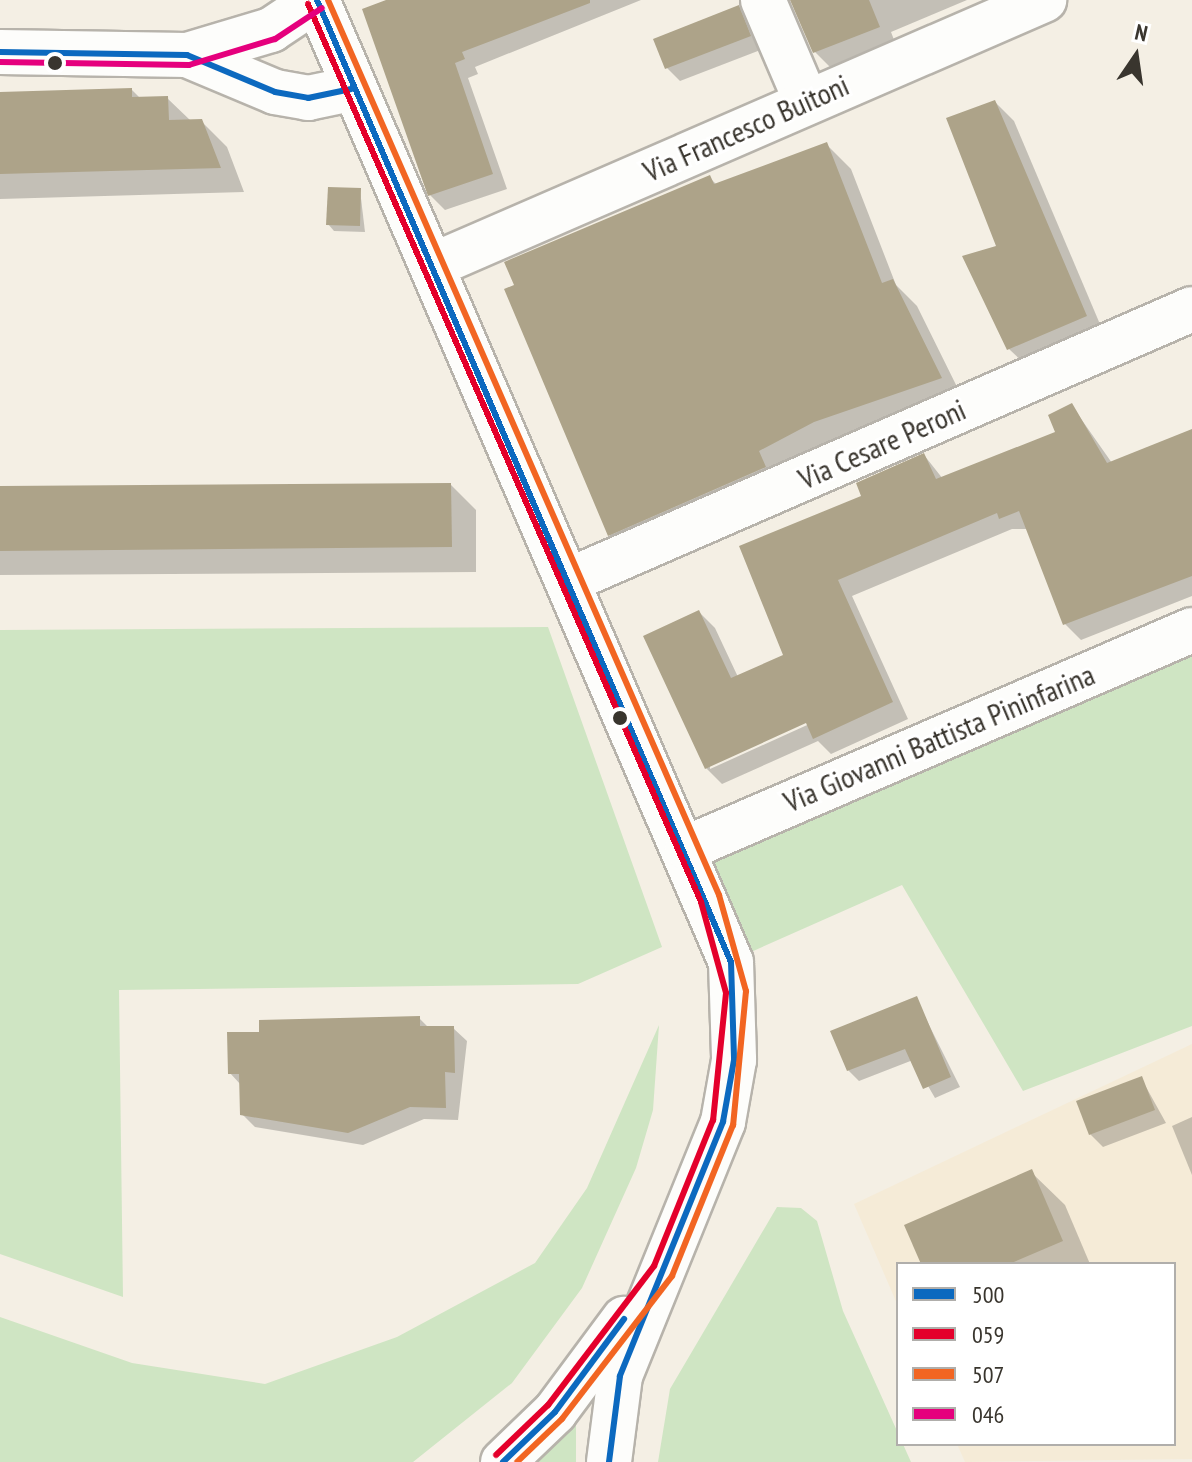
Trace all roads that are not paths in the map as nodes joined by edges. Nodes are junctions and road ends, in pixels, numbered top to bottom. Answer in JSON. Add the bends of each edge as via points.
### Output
{"nodes":[{"id":1,"x":316,"y":0,"type":"edge"},
{"id":2,"x":763,"y":0,"type":"edge"},
{"id":3,"x":1044,"y":0,"type":"edge"},
{"id":4,"x":0,"y":52,"type":"edge"},
{"id":5,"x":187,"y":55,"type":"junction"},
{"id":6,"x":351,"y":89,"type":"junction"},
{"id":7,"x":806,"y":101,"type":"junction"},
{"id":8,"x":450,"y":258,"type":"dead end"},
{"id":9,"x":1192,"y":309,"type":"edge"},
{"id":10,"x":572,"y":579,"type":"junction"},
{"id":11,"x":1192,"y":630,"type":"edge"},
{"id":12,"x":687,"y":848,"type":"junction"},
{"id":13,"x":663,"y":1271,"type":"junction"},
{"id":14,"x":503,"y":1462,"type":"edge"},
{"id":15,"x":609,"y":1462,"type":"edge"}],
"edges":[{"from":1,"to":5,"type":"street","via":[[271,30]]},
{"from":1,"to":6,"type":"street"},
{"from":2,"to":7,"type":"street"},
{"from":3,"to":7,"type":"street","name":"Via Francesco Buitoni"},
{"from":4,"to":5,"type":"street"},
{"from":5,"to":6,"type":"street","via":[[275,92],[308,98]]},
{"from":6,"to":10,"type":"street","via":[[397,175]]},
{"from":7,"to":8,"type":"street","name":"Via Francesco Buitoni"},
{"from":9,"to":10,"type":"street","name":"Via Cesare Peroni"},
{"from":10,"to":12,"type":"street"},
{"from":11,"to":12,"type":"street","name":"Via Giovanni Battista Pininfarina"},
{"from":12,"to":13,"type":"street","via":[[731,962],[735,1051],[723,1122]]},
{"from":13,"to":14,"type":"street","via":[[555,1412]]},
{"from":13,"to":15,"type":"street","via":[[620,1376]]}]}
